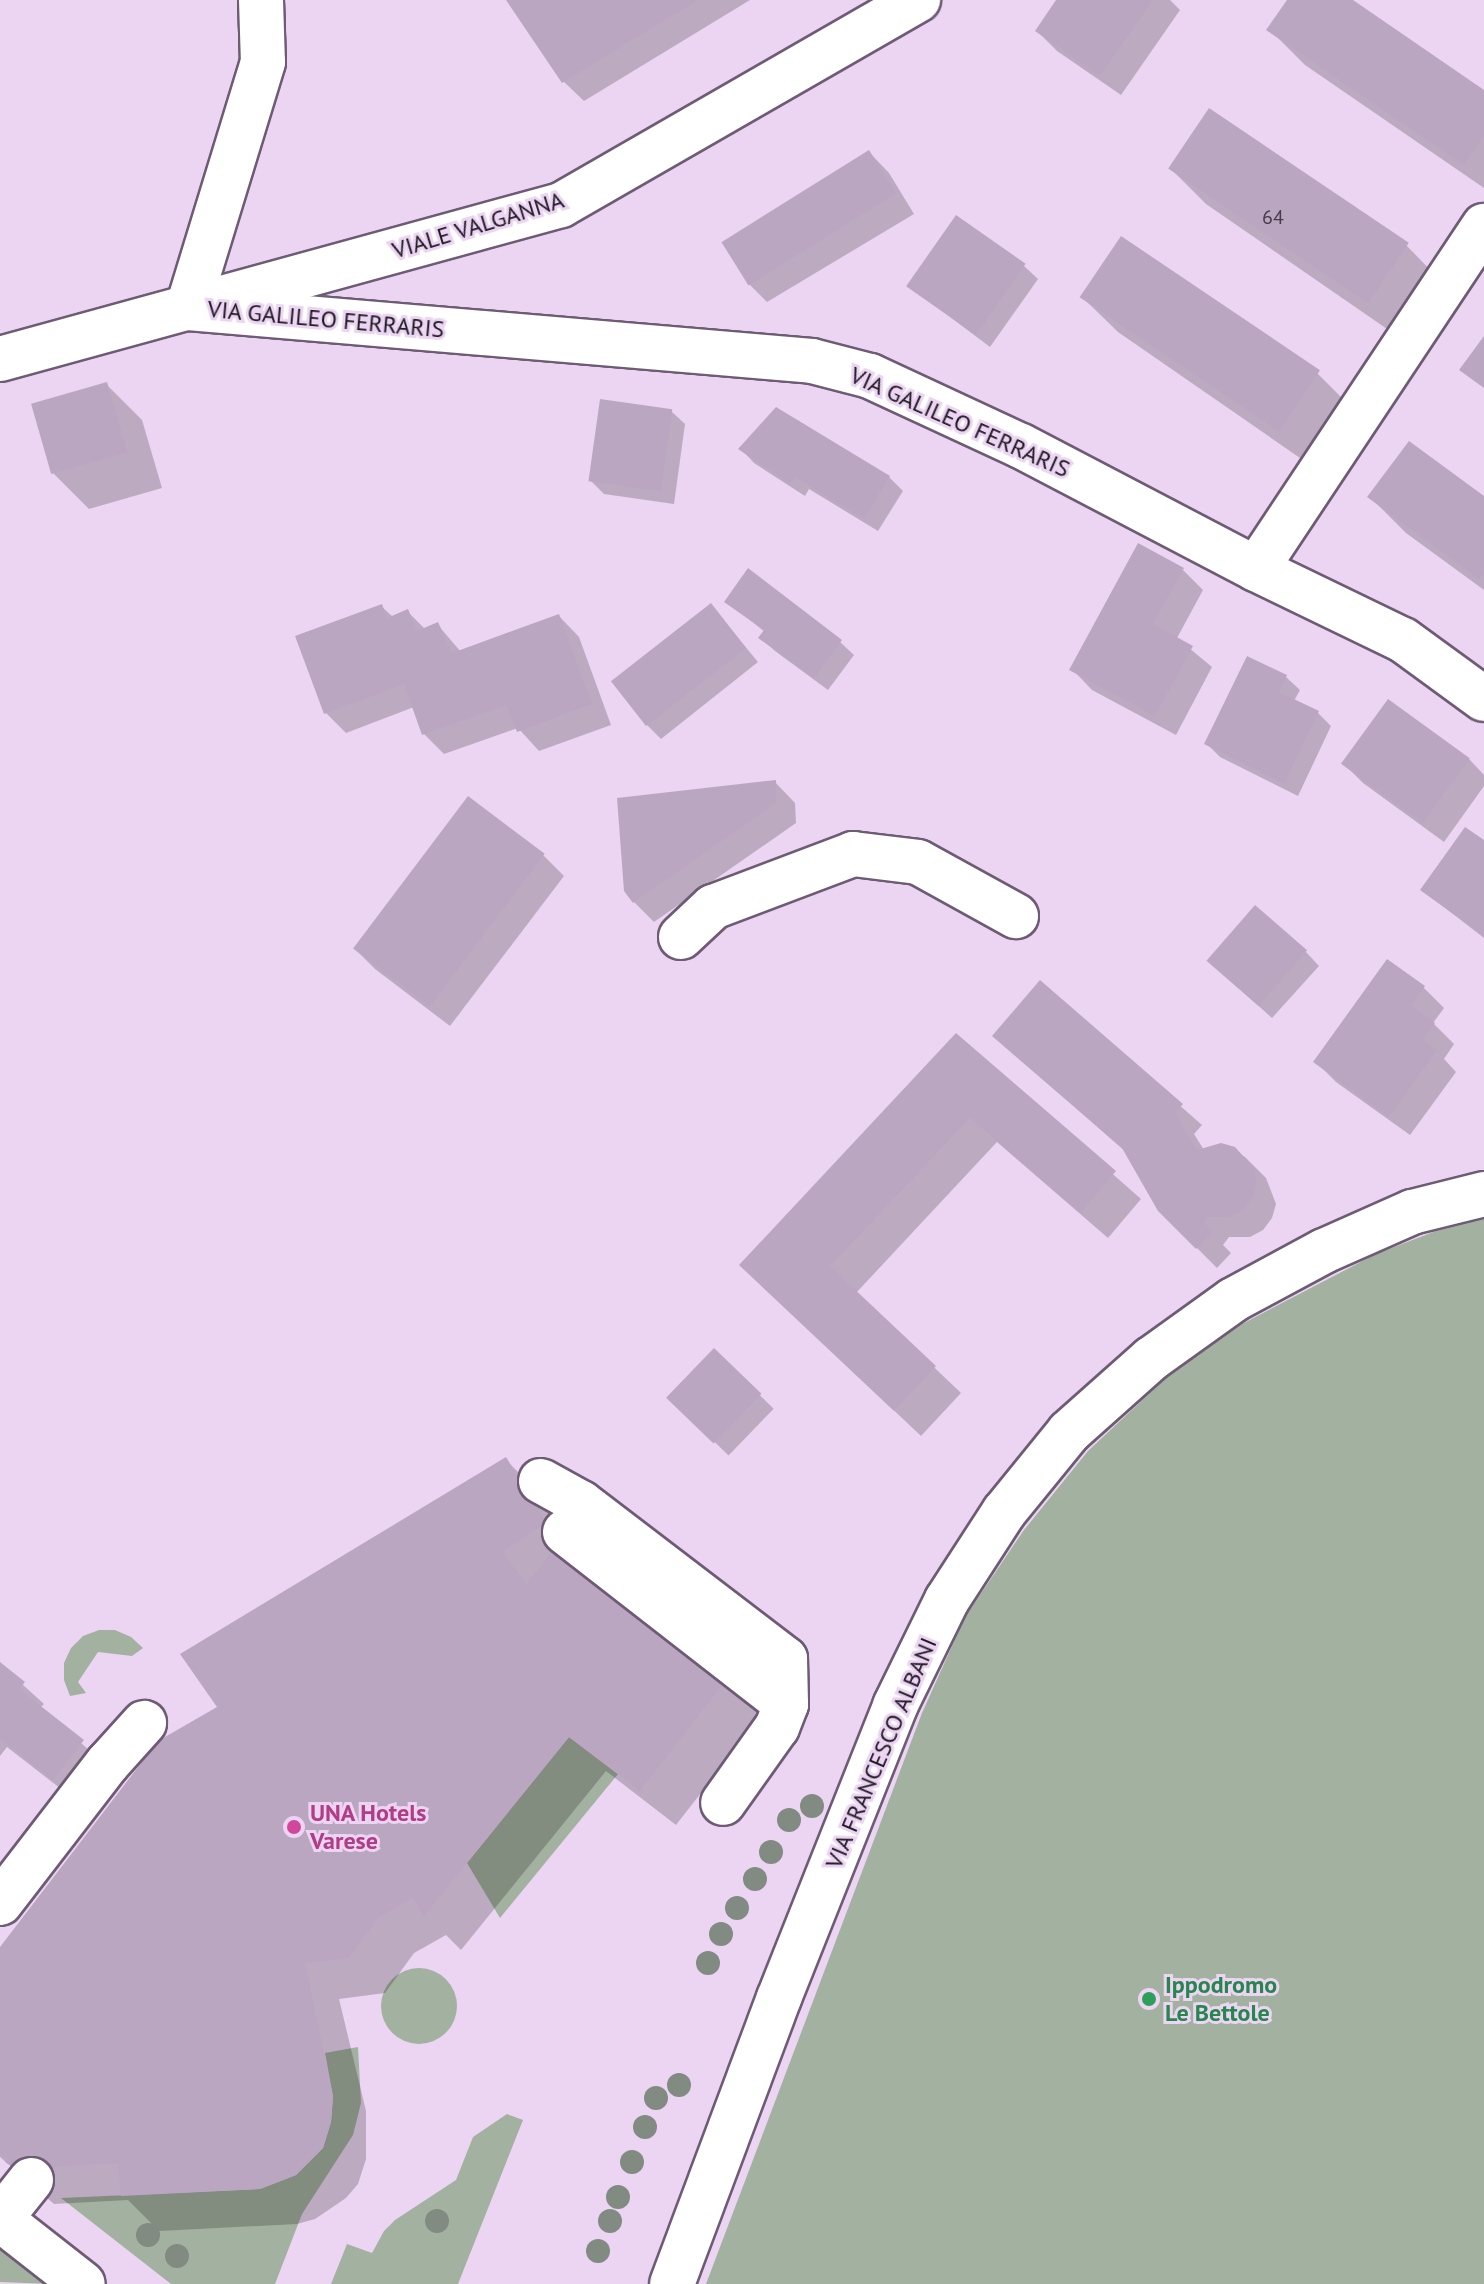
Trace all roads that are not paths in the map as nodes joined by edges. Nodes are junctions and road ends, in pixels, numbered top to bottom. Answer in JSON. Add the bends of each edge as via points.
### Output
{"nodes":[{"id":1,"x":261,"y":0,"type":"edge"},
{"id":2,"x":918,"y":0,"type":"edge"},
{"id":3,"x":1484,"y":226,"type":"edge"},
{"id":4,"x":188,"y":308,"type":"junction"},
{"id":5,"x":0,"y":359,"type":"edge"},
{"id":6,"x":1256,"y":569,"type":"junction"},
{"id":7,"x":1484,"y":699,"type":"edge"},
{"id":8,"x":1016,"y":916,"type":"dead end"},
{"id":9,"x":681,"y":937,"type":"dead end"},
{"id":10,"x":1484,"y":1194,"type":"edge"},
{"id":11,"x":541,"y":1481,"type":"dead end"},
{"id":12,"x":565,"y":1532,"type":"dead end"},
{"id":13,"x":786,"y":1704,"type":"junction"},
{"id":14,"x":144,"y":1723,"type":"dead end"},
{"id":15,"x":723,"y":1803,"type":"dead end"},
{"id":16,"x":0,"y":1903,"type":"edge"},
{"id":17,"x":31,"y":2180,"type":"dead end"},
{"id":18,"x":83,"y":2284,"type":"edge"},
{"id":19,"x":672,"y":2284,"type":"edge"}],
"edges":[{"from":1,"to":4,"type":"street","via":[[263,62]]},
{"from":2,"to":4,"type":"street","name":"VIALE VALGANNA","via":[[561,205]]},
{"from":3,"to":6,"type":"street"},
{"from":4,"to":5,"type":"street","name":"VIALE VALGANNA"},
{"from":4,"to":6,"type":"street","name":"VIA GALILEO FERRARIS","via":[[812,361],[870,376],[1021,446]]},
{"from":6,"to":7,"type":"street","name":"VIA GALILEO FERRARIS","via":[[1403,640]]},
{"from":8,"to":9,"type":"street","via":[[918,862],[853,854],[713,907]]},
{"from":10,"to":19,"type":"street","name":"VIA FRANCESCO ALBANI","via":[[1412,1212],[1233,1300],[1151,1359],[1069,1432],[1004,1512],[947,1600],[895,1706]]},
{"from":11,"to":13,"type":"street","via":[[581,1503],[785,1659]]},
{"from":12,"to":13,"type":"street"},
{"from":13,"to":15,"type":"street","via":[[777,1727]]},
{"from":14,"to":16,"type":"street"},
{"from":17,"to":18,"type":"street","via":[[0,2219]]}]}
